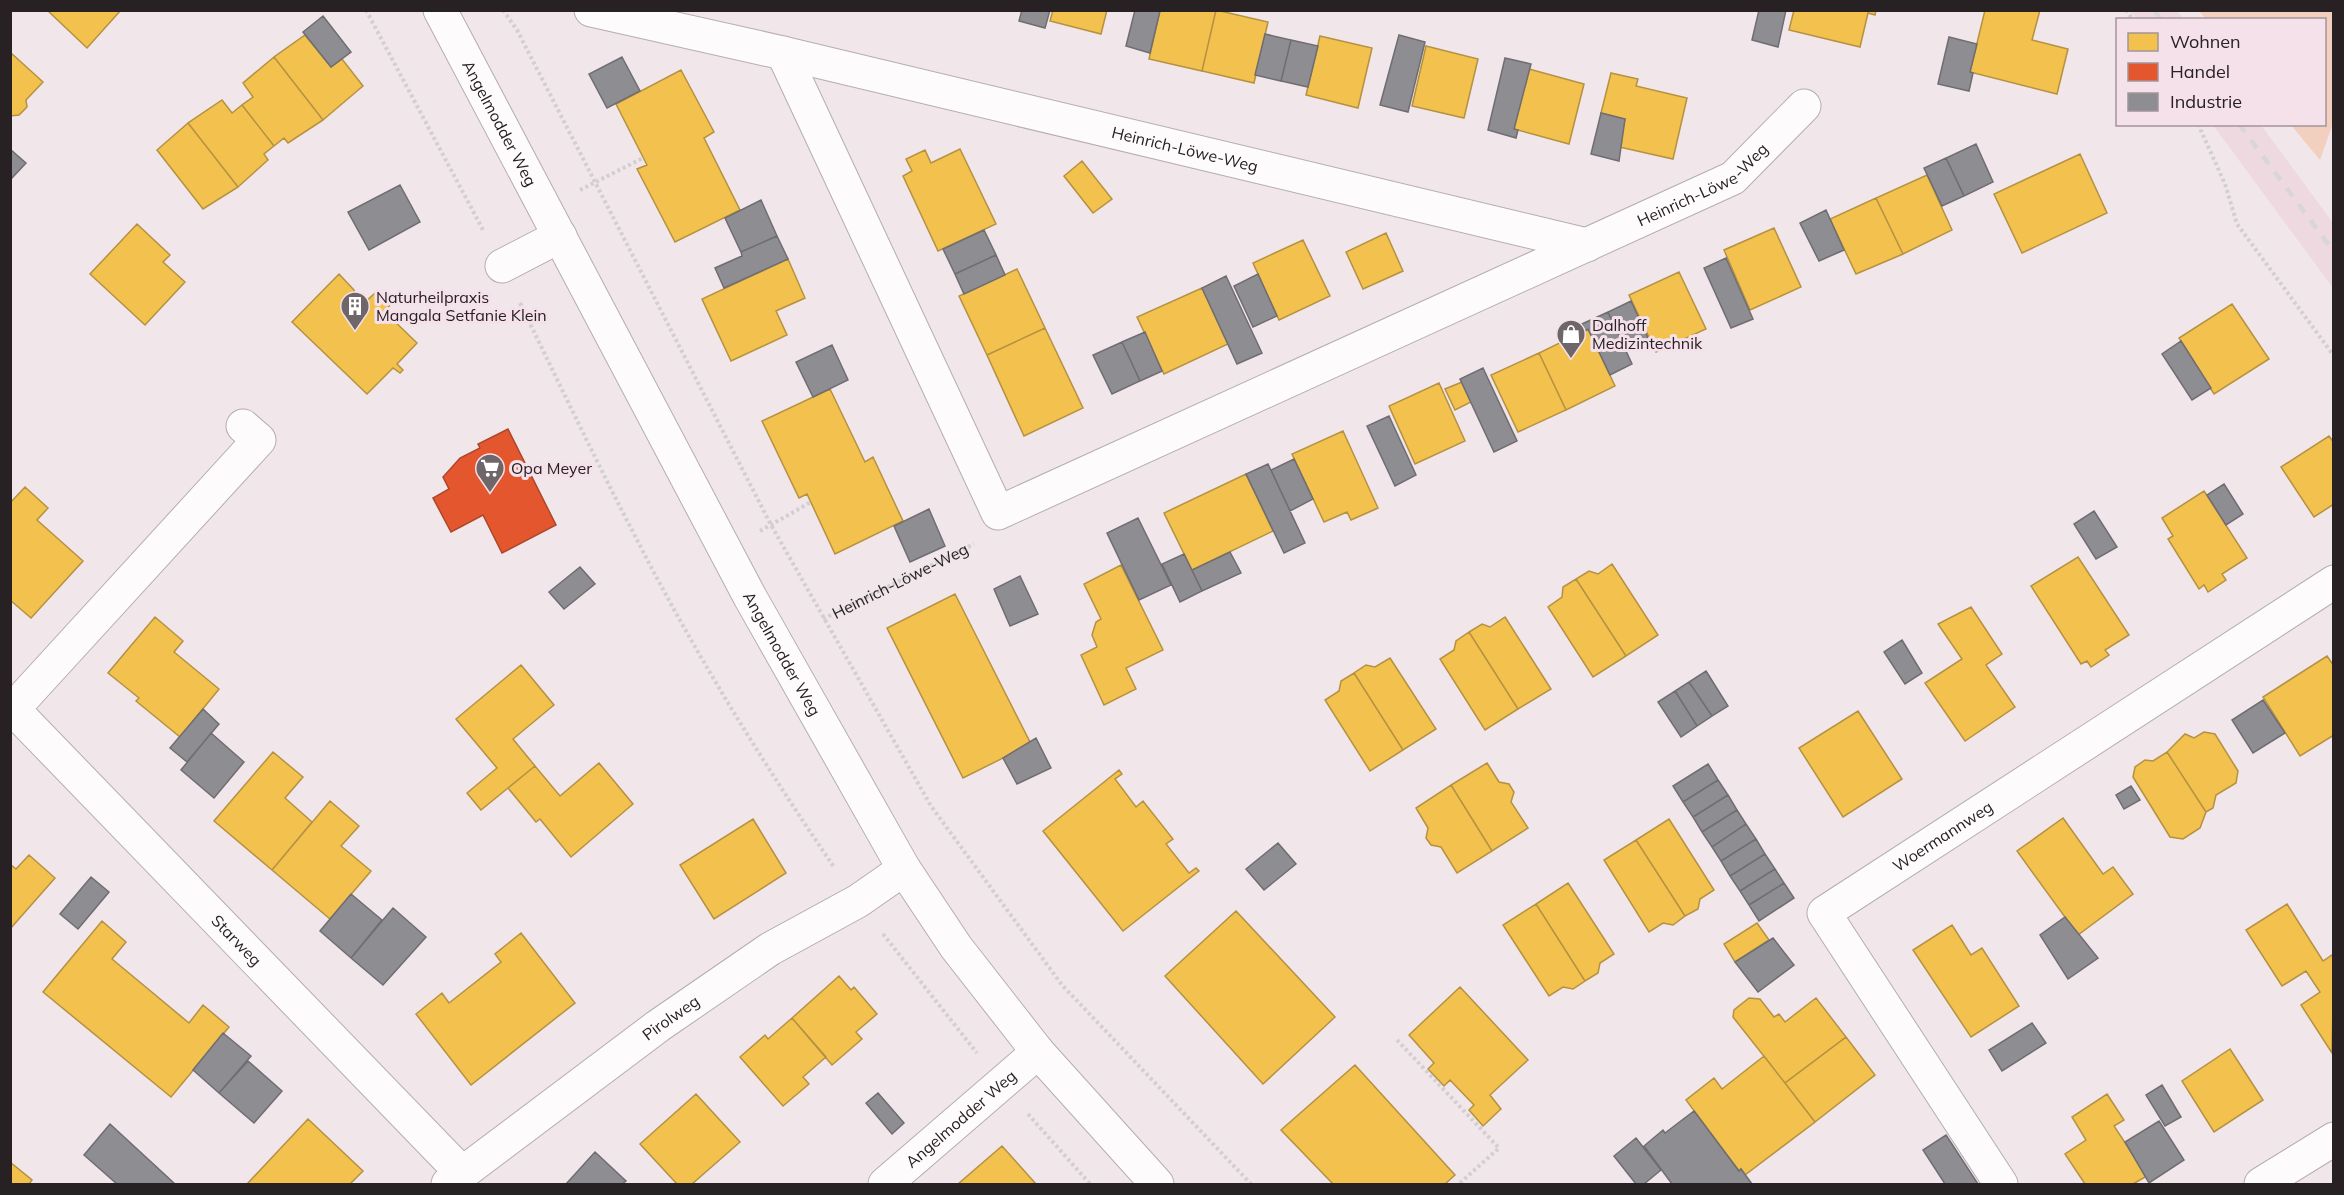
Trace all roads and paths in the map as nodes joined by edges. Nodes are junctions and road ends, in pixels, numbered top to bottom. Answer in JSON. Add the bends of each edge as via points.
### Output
{"nodes":[{"id":1,"x":366,"y":10,"type":"edge"},
{"id":2,"x":440,"y":10,"type":"edge"},
{"id":3,"x":503,"y":10,"type":"edge"},
{"id":4,"x":591,"y":10,"type":"edge"},
{"id":5,"x":783,"y":52,"type":"junction"},
{"id":6,"x":1804,"y":106,"type":"dead end"},
{"id":7,"x":2200,"y":126,"type":"edge"},
{"id":8,"x":644,"y":158,"type":"dead end"},
{"id":9,"x":595,"y":182,"type":"junction"},
{"id":10,"x":560,"y":236,"type":"junction"},
{"id":11,"x":1587,"y":245,"type":"junction"},
{"id":12,"x":502,"y":266,"type":"junction"},
{"id":13,"x":2334,"y":356,"type":"edge"},
{"id":14,"x":243,"y":426,"type":"dead end"},
{"id":15,"x":811,"y":502,"type":"dead end"},
{"id":16,"x":998,"y":513,"type":"junction"},
{"id":17,"x":771,"y":525,"type":"junction"},
{"id":18,"x":2334,"y":582,"type":"edge"},
{"id":19,"x":823,"y":619,"type":"junction"},
{"id":20,"x":12,"y":707,"type":"edge"},
{"id":21,"x":904,"y":869,"type":"junction"},
{"id":22,"x":858,"y":901,"type":"junction"},
{"id":23,"x":1397,"y":1040,"type":"dead end"},
{"id":24,"x":1038,"y":1052,"type":"junction"},
{"id":25,"x":1002,"y":1084,"type":"junction"},
{"id":26,"x":2334,"y":1139,"type":"edge"},
{"id":27,"x":454,"y":1178,"type":"edge"},
{"id":28,"x":885,"y":1185,"type":"edge"},
{"id":29,"x":1090,"y":1185,"type":"edge"},
{"id":30,"x":1157,"y":1185,"type":"edge"},
{"id":31,"x":1251,"y":1185,"type":"edge"},
{"id":32,"x":1459,"y":1185,"type":"edge"},
{"id":33,"x":2001,"y":1185,"type":"edge"},
{"id":34,"x":2261,"y":1185,"type":"edge"}],
"edges":[{"from":1,"to":12,"type":"path"},
{"from":2,"to":10,"type":"street","name":"Angelmodder Weg"},
{"from":3,"to":9,"type":"path"},
{"from":4,"to":5,"type":"street","name":"Heinrich-Löwe-Weg"},
{"from":5,"to":11,"type":"street","name":"Heinrich-Löwe-Weg"},
{"from":5,"to":16,"type":"street"},
{"from":6,"to":11,"type":"street","name":"Heinrich-Löwe-Weg","via":[[1733,178]]},
{"from":7,"to":13,"type":"path","via":[[2237,224]]},
{"from":8,"to":9,"type":"path"},
{"from":9,"to":17,"type":"path"},
{"from":10,"to":12,"type":"street"},
{"from":10,"to":21,"type":"street","name":"Angelmodder Weg","via":[[750,597]]},
{"from":11,"to":16,"type":"street","name":"Heinrich-Löwe-Weg"},
{"from":12,"to":22,"type":"path","via":[[635,537],[689,636],[790,804]]},
{"from":14,"to":20,"type":"street","name":"Starweg","via":[[259,440]]},
{"from":15,"to":17,"type":"path"},
{"from":16,"to":19,"type":"path","name":"Heinrich-Löwe-Weg","via":[[976,543]]},
{"from":17,"to":19,"type":"path"},
{"from":18,"to":33,"type":"street","name":"Woermannweg","via":[[1824,913]]},
{"from":19,"to":31,"type":"path","via":[[931,806],[1062,985]]},
{"from":20,"to":27,"type":"street","name":"Starweg"},
{"from":21,"to":22,"type":"street","name":"Pirolweg"},
{"from":21,"to":24,"type":"street","name":"Angelmodder Weg","via":[[956,947]]},
{"from":22,"to":25,"type":"path"},
{"from":22,"to":27,"type":"street","name":"Pirolweg","via":[[771,950],[668,1019]]},
{"from":23,"to":32,"type":"path","via":[[1498,1148]]},
{"from":24,"to":25,"type":"street","name":"Angelmodder Weg"},
{"from":24,"to":30,"type":"street","name":"Angelmodder Weg"},
{"from":25,"to":28,"type":"street","name":"Angelmodder Weg"},
{"from":25,"to":29,"type":"path"},
{"from":26,"to":34,"type":"street"}]}
